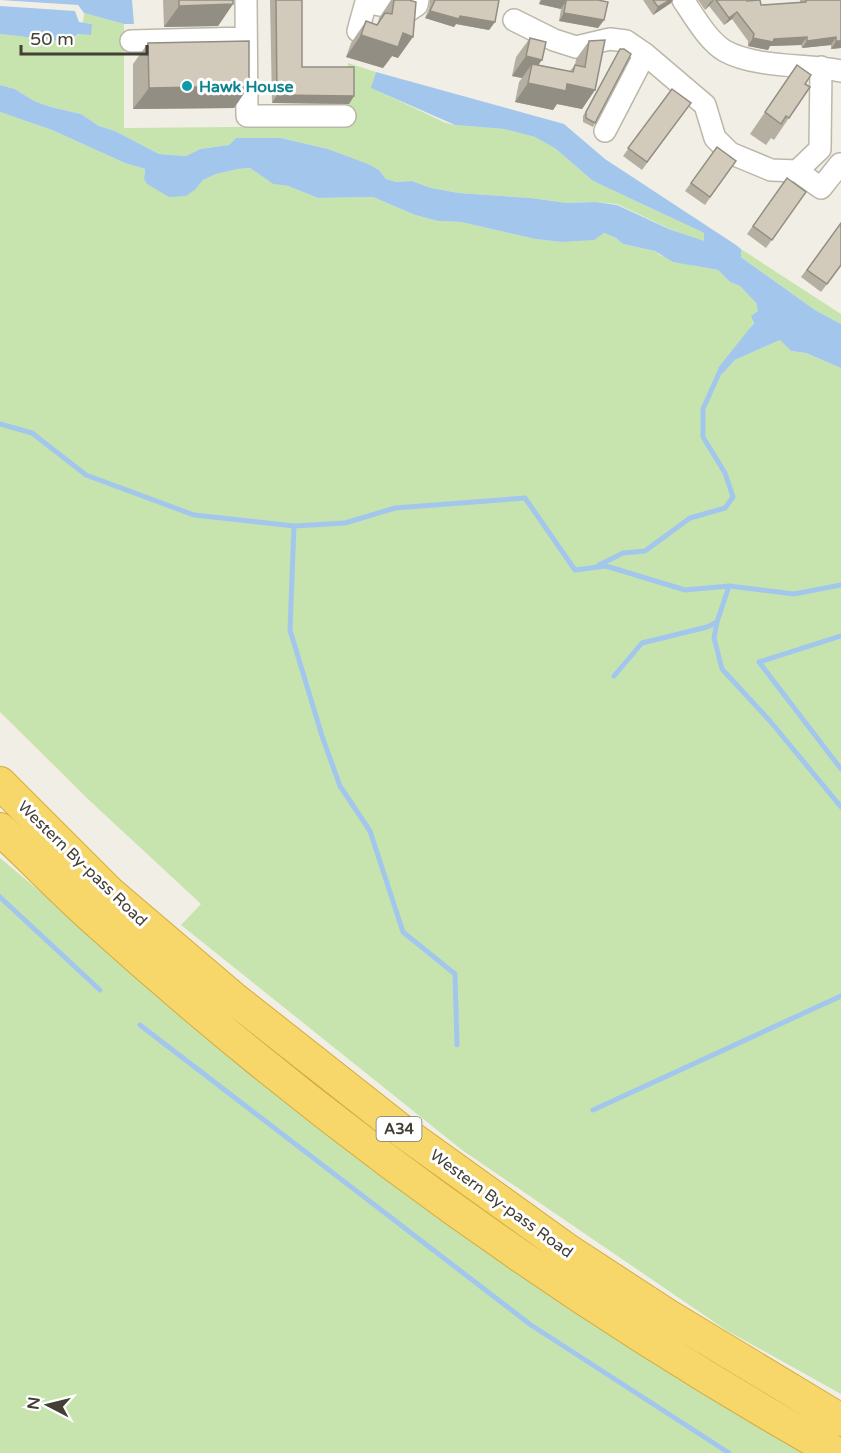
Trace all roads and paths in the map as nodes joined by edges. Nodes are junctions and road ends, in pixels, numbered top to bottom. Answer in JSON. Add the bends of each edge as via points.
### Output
{"nodes":[{"id":1,"x":246,"y":0,"type":"edge"},
{"id":2,"x":683,"y":0,"type":"edge"},
{"id":3,"x":418,"y":3,"type":"edge"},
{"id":4,"x":514,"y":20,"type":"dead end"},
{"id":5,"x":358,"y":31,"type":"dead end"},
{"id":6,"x":246,"y":38,"type":"junction"},
{"id":7,"x":131,"y":41,"type":"dead end"},
{"id":8,"x":645,"y":54,"type":"junction"},
{"id":9,"x":831,"y":69,"type":"edge"},
{"id":10,"x":345,"y":116,"type":"dead end"},
{"id":11,"x":605,"y":131,"type":"dead end"},
{"id":12,"x":820,"y":149,"type":"junction"},
{"id":13,"x":841,"y":165,"type":"edge"},
{"id":14,"x":797,"y":171,"type":"junction"},
{"id":15,"x":0,"y":783,"type":"edge"},
{"id":16,"x":0,"y":829,"type":"edge"},
{"id":17,"x":841,"y":1420,"type":"edge"},
{"id":18,"x":836,"y":1453,"type":"edge"}],
"edges":[{"from":1,"to":6,"type":"street"},
{"from":2,"to":9,"type":"street","via":[[724,51],[774,64]]},
{"from":3,"to":5,"type":"street","via":[[408,11],[366,2]]},
{"from":4,"to":8,"type":"street","via":[[576,47],[610,39],[626,41]]},
{"from":6,"to":7,"type":"street"},
{"from":6,"to":10,"type":"street","via":[[247,116]]},
{"from":8,"to":11,"type":"street"},
{"from":8,"to":14,"type":"street","via":[[705,105],[715,138],[729,153],[771,170]]},
{"from":9,"to":12,"type":"street"},
{"from":12,"to":13,"type":"street"},
{"from":12,"to":14,"type":"street"},
{"from":13,"to":14,"type":"street","via":[[822,188]]},
{"from":15,"to":17,"type":"highway","name":"Western By-pass Road","number":"A34","via":[[110,893],[232,997],[402,1131],[579,1258]]},
{"from":16,"to":18,"type":"highway","name":"Western By-pass Road","number":"A34","via":[[94,919],[209,1018],[401,1170],[646,1340]]}]}
